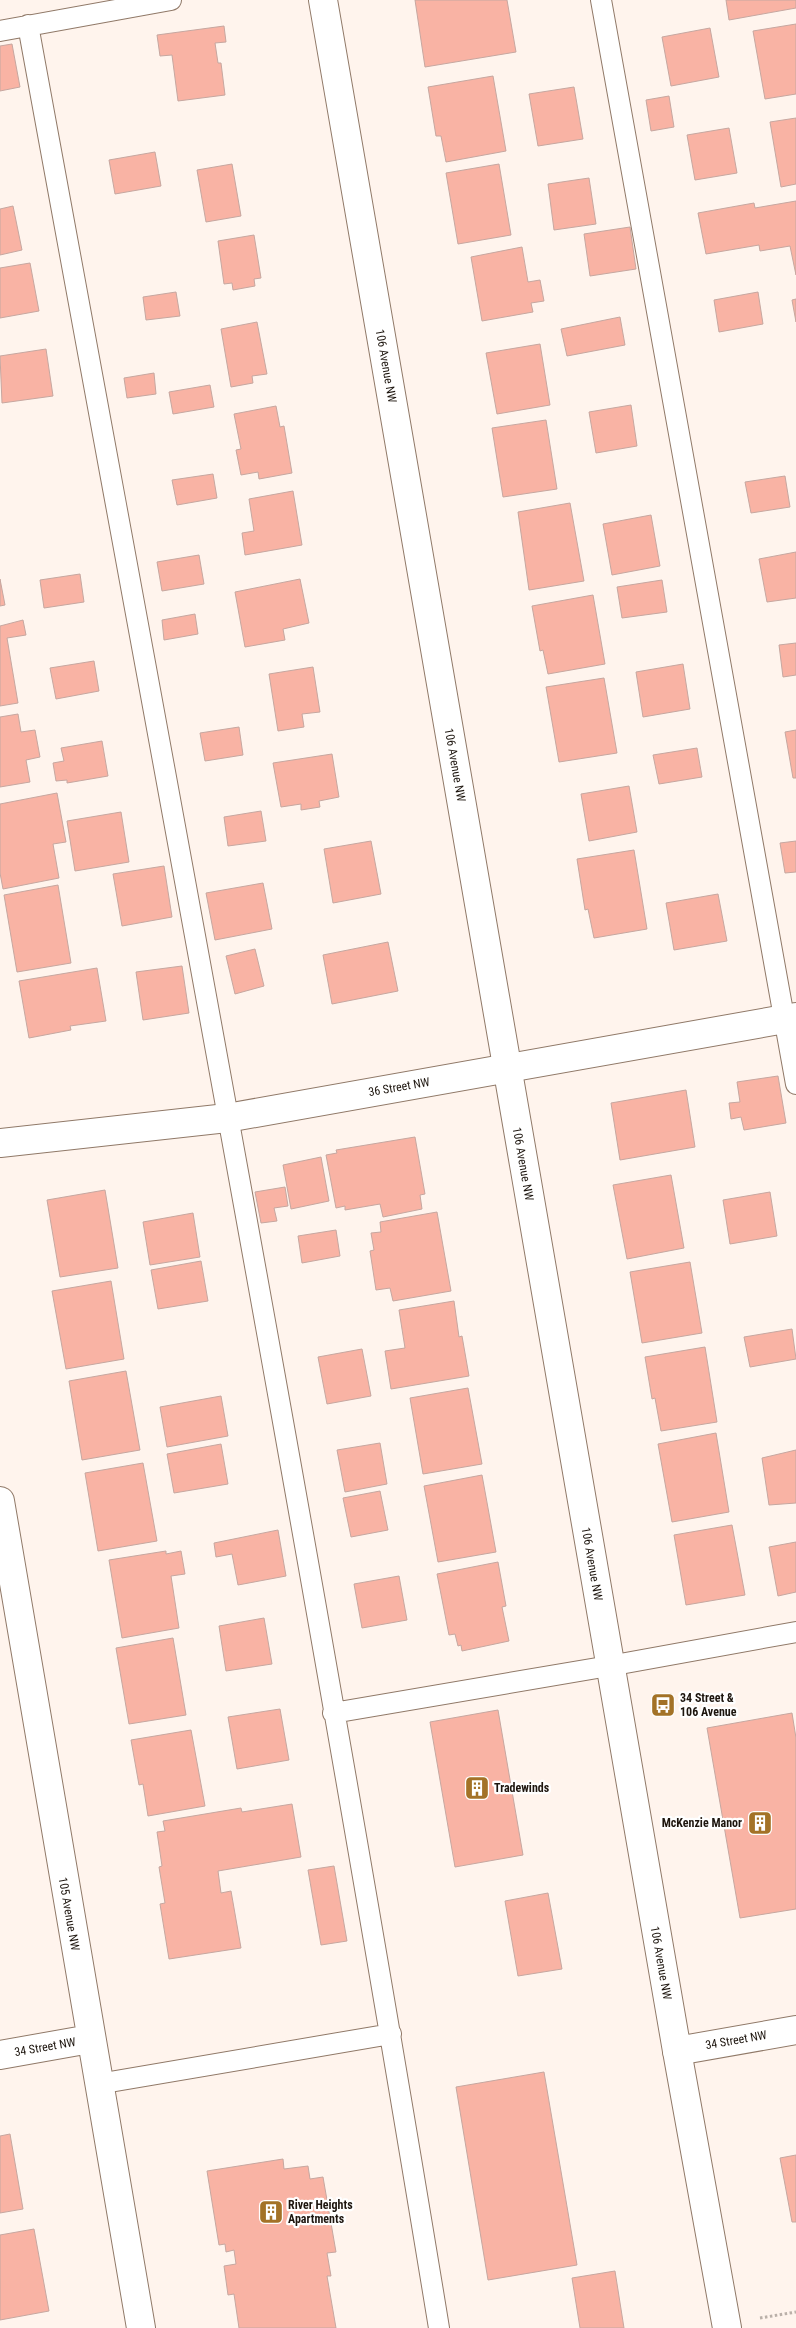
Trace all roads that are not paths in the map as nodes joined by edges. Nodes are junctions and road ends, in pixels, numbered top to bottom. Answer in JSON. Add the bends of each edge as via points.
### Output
{"nodes":[{"id":1,"x":171,"y":0,"type":"edge"},
{"id":2,"x":323,"y":0,"type":"edge"},
{"id":3,"x":601,"y":0,"type":"edge"},
{"id":4,"x":28,"y":25,"type":"junction"},
{"id":5,"x":0,"y":31,"type":"edge"},
{"id":6,"x":790,"y":1018,"type":"edge"},
{"id":7,"x":507,"y":1068,"type":"junction"},
{"id":8,"x":796,"y":1084,"type":"edge"},
{"id":9,"x":227,"y":1118,"type":"junction"},
{"id":10,"x":0,"y":1143,"type":"edge"},
{"id":11,"x":0,"y":1500,"type":"edge"},
{"id":12,"x":796,"y":1632,"type":"edge"},
{"id":13,"x":610,"y":1666,"type":"junction"},
{"id":14,"x":333,"y":1713,"type":"junction"},
{"id":15,"x":796,"y":2030,"type":"edge"},
{"id":16,"x":391,"y":2034,"type":"junction"},
{"id":17,"x":90,"y":2039,"type":"junction"},
{"id":18,"x":677,"y":2051,"type":"junction"},
{"id":19,"x":0,"y":2055,"type":"edge"},
{"id":20,"x":98,"y":2084,"type":"junction"},
{"id":21,"x":141,"y":2328,"type":"edge"},
{"id":22,"x":439,"y":2328,"type":"edge"},
{"id":23,"x":727,"y":2328,"type":"edge"}],
"edges":[{"from":1,"to":4,"type":"lane"},
{"from":2,"to":7,"type":"street","name":"106 Avenue NW"},
{"from":3,"to":6,"type":"lane"},
{"from":4,"to":5,"type":"lane"},
{"from":4,"to":9,"type":"lane"},
{"from":6,"to":7,"type":"street","name":"36 Street NW"},
{"from":6,"to":8,"type":"lane"},
{"from":7,"to":9,"type":"street","name":"36 Street NW"},
{"from":7,"to":13,"type":"street","name":"106 Avenue NW"},
{"from":9,"to":10,"type":"street","name":"36 Street NW"},
{"from":9,"to":14,"type":"lane"},
{"from":11,"to":17,"type":"street","name":"105 Avenue NW"},
{"from":12,"to":13,"type":"lane"},
{"from":13,"to":14,"type":"lane"},
{"from":13,"to":18,"type":"street","name":"106 Avenue NW"},
{"from":14,"to":16,"type":"lane"},
{"from":15,"to":18,"type":"street","name":"34 Street NW"},
{"from":16,"to":20,"type":"lane"},
{"from":16,"to":22,"type":"lane"},
{"from":17,"to":19,"type":"street","name":"34 Street NW"},
{"from":17,"to":20,"type":"street","name":"105 Avenue NW"},
{"from":18,"to":23,"type":"street","name":"106 Avenue NW"},
{"from":20,"to":21,"type":"street","name":"105 Avenue NW"}]}
